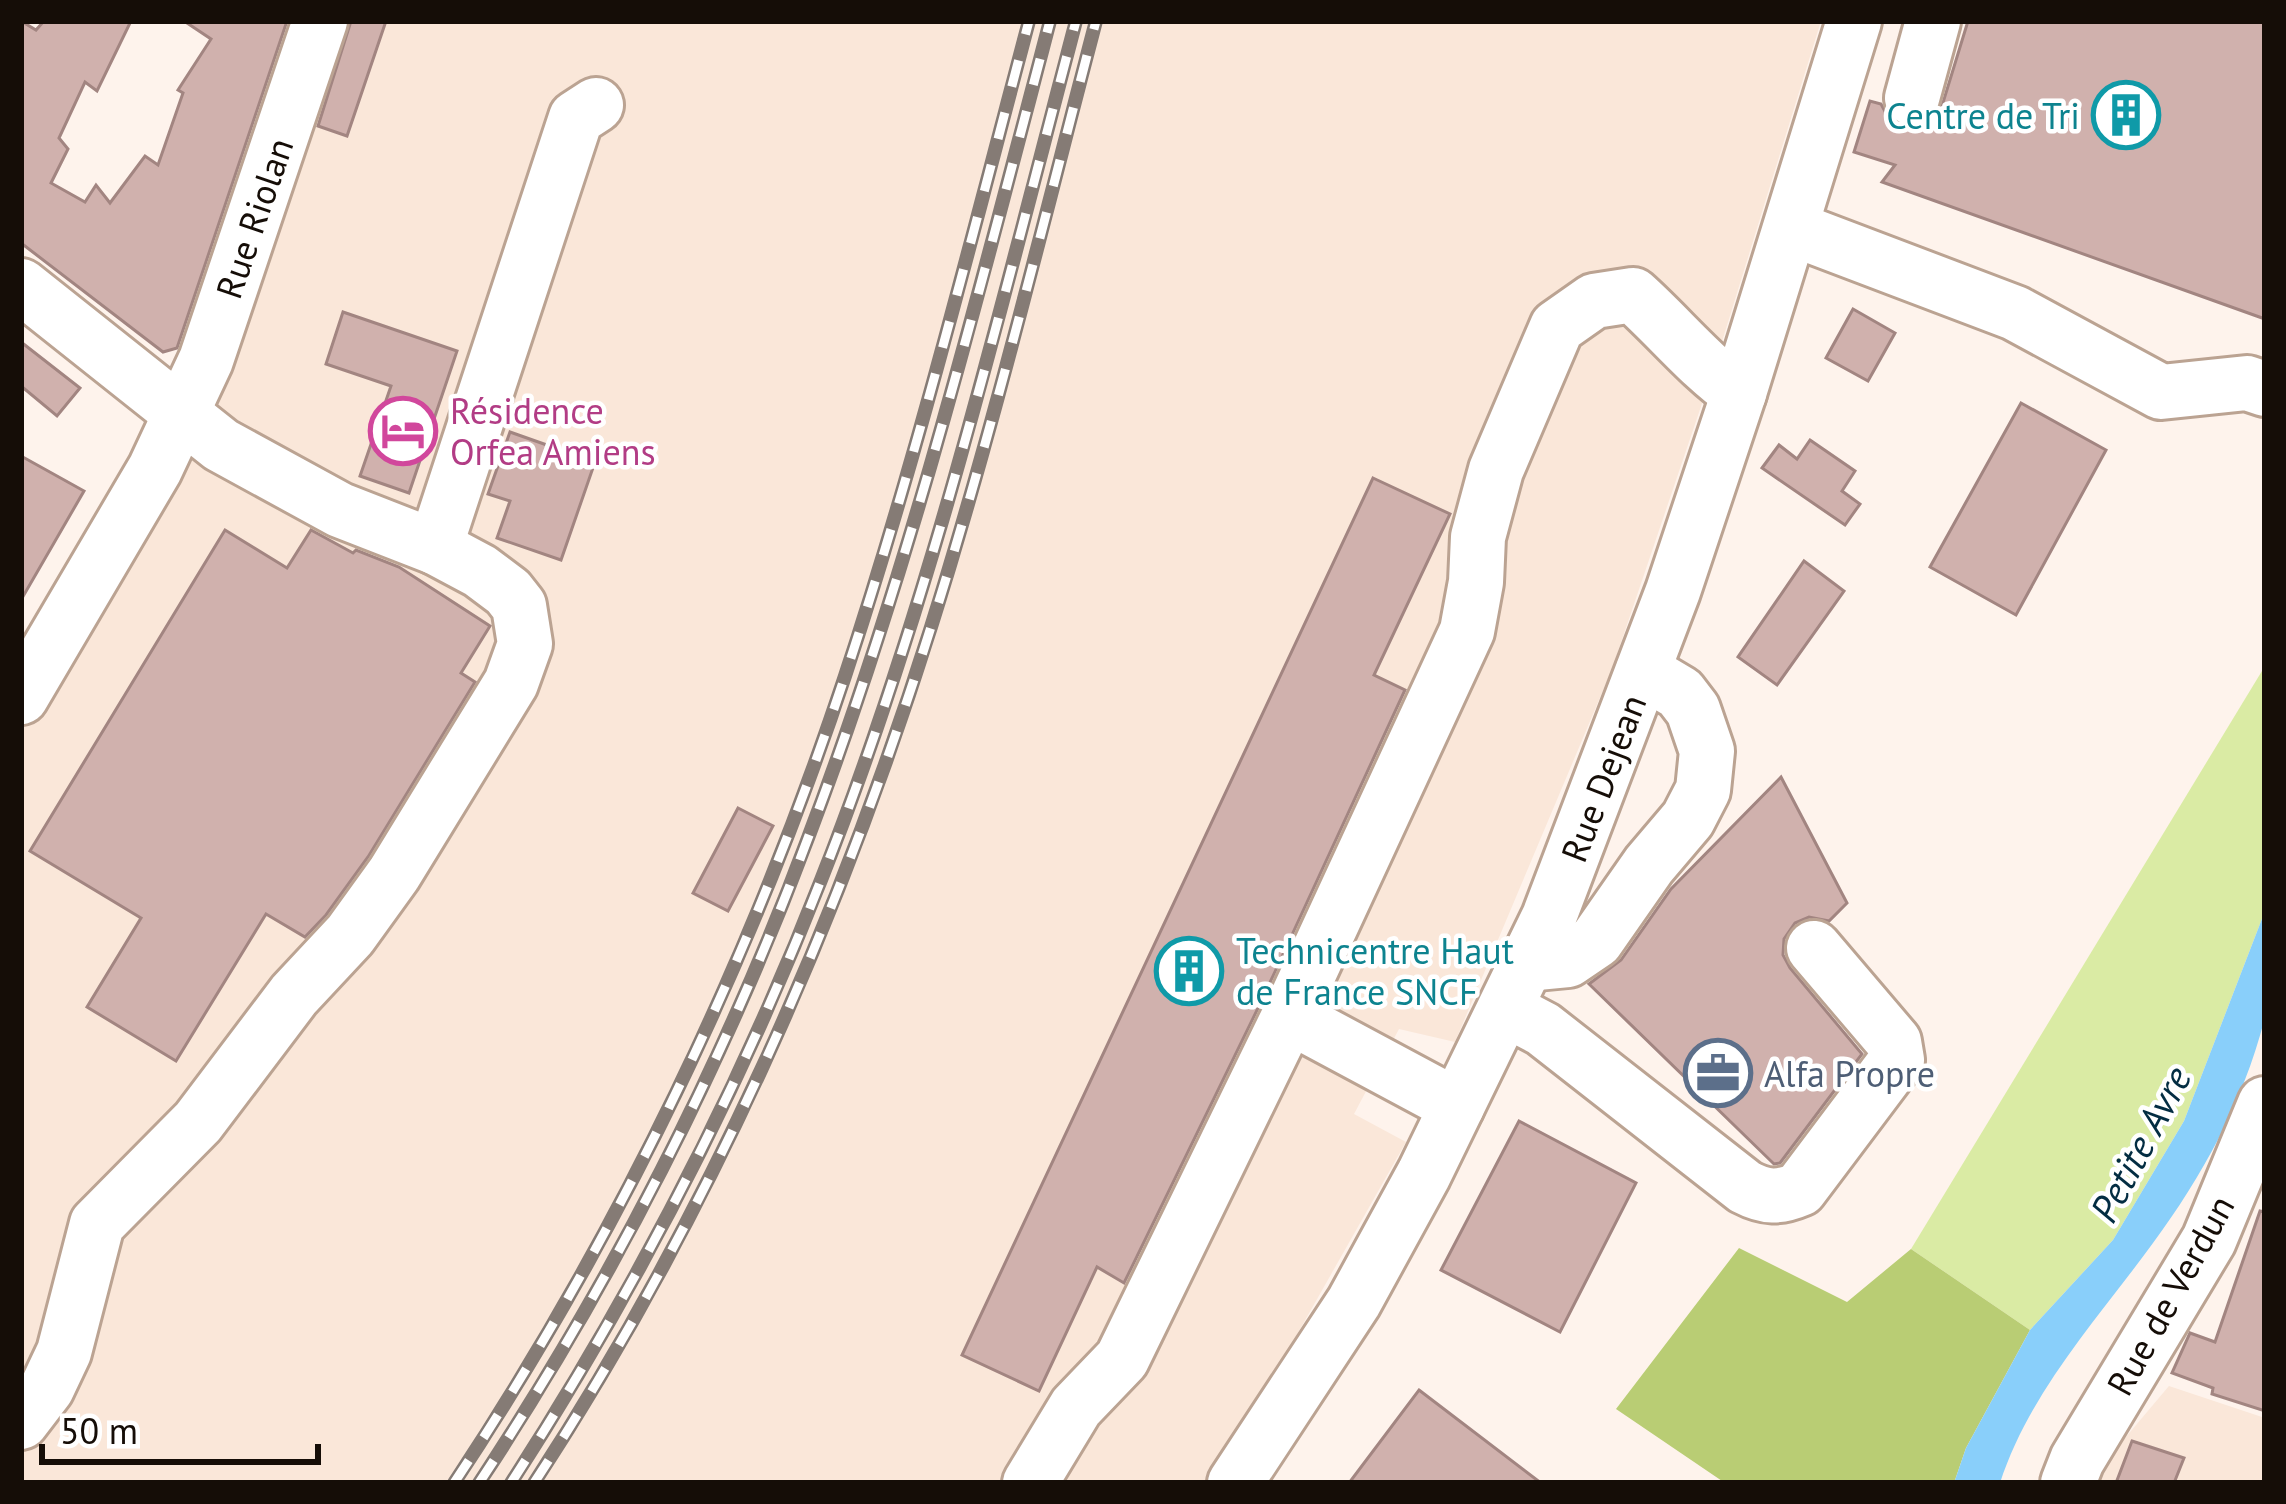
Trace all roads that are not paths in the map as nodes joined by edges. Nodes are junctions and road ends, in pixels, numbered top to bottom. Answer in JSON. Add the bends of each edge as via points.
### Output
{"nodes":[{"id":1,"x":320,"y":21,"type":"edge"},
{"id":2,"x":1854,"y":21,"type":"edge"},
{"id":3,"x":1933,"y":21,"type":"edge"},
{"id":4,"x":1912,"y":98,"type":"dead end"},
{"id":5,"x":596,"y":105,"type":"dead end"},
{"id":6,"x":1791,"y":228,"type":"junction"},
{"id":7,"x":21,"y":286,"type":"edge"},
{"id":8,"x":2265,"y":389,"type":"edge"},
{"id":9,"x":1739,"y":394,"type":"junction"},
{"id":10,"x":184,"y":413,"type":"junction"},
{"id":11,"x":435,"y":547,"type":"junction"},
{"id":12,"x":1643,"y":671,"type":"junction"},
{"id":13,"x":21,"y":697,"type":"edge"},
{"id":14,"x":1814,"y":948,"type":"dead end"},
{"id":15,"x":1515,"y":986,"type":"junction"},
{"id":16,"x":1288,"y":1016,"type":"junction"},
{"id":17,"x":2265,"y":1104,"type":"edge"},
{"id":18,"x":1457,"y":1106,"type":"junction"},
{"id":19,"x":21,"y":1423,"type":"edge"},
{"id":20,"x":1030,"y":1483,"type":"edge"},
{"id":21,"x":1235,"y":1483,"type":"edge"},
{"id":22,"x":2068,"y":1483,"type":"edge"}],
"edges":[{"from":1,"to":10,"type":"street","name":"Rue Riolan"},
{"from":2,"to":6,"type":"street","name":"Rue Dejean"},
{"from":3,"to":4,"type":"street"},
{"from":5,"to":11,"type":"street","via":[[576,118]]},
{"from":6,"to":8,"type":"street","via":[[2015,313],[2161,392],[2247,383]]},
{"from":6,"to":9,"type":"street","name":"Rue Dejean"},
{"from":7,"to":10,"type":"street"},
{"from":9,"to":12,"type":"street","name":"Rue Dejean"},
{"from":9,"to":16,"type":"street","via":[[1633,295],[1594,301],[1557,327],[1496,470],[1467,631]]},
{"from":10,"to":11,"type":"street","via":[[220,445],[340,510]]},
{"from":10,"to":13,"type":"street","name":"Rue Riolan"},
{"from":11,"to":19,"type":"street","via":[[480,571],[519,606],[525,644],[511,683],[350,935],[198,1122],[97,1224],[64,1352]]},
{"from":12,"to":15,"type":"street","name":"Rue Dejean","via":[[1550,917]]},
{"from":12,"to":15,"type":"street","via":[[1693,710],[1707,751],[1703,790],[1596,940]]},
{"from":14,"to":15,"type":"street","via":[[1894,1042],[1897,1060],[1800,1189],[1781,1197],[1745,1187],[1543,1030]]},
{"from":15,"to":18,"type":"street","name":"Rue Dejean"},
{"from":16,"to":18,"type":"street"},
{"from":16,"to":20,"type":"street","via":[[1122,1359],[1076,1407]]},
{"from":17,"to":22,"type":"street","name":"Rue de Verdun","via":[[2210,1240]]},
{"from":18,"to":21,"type":"street","name":"Rue Dejean","via":[[1354,1302]]}]}
